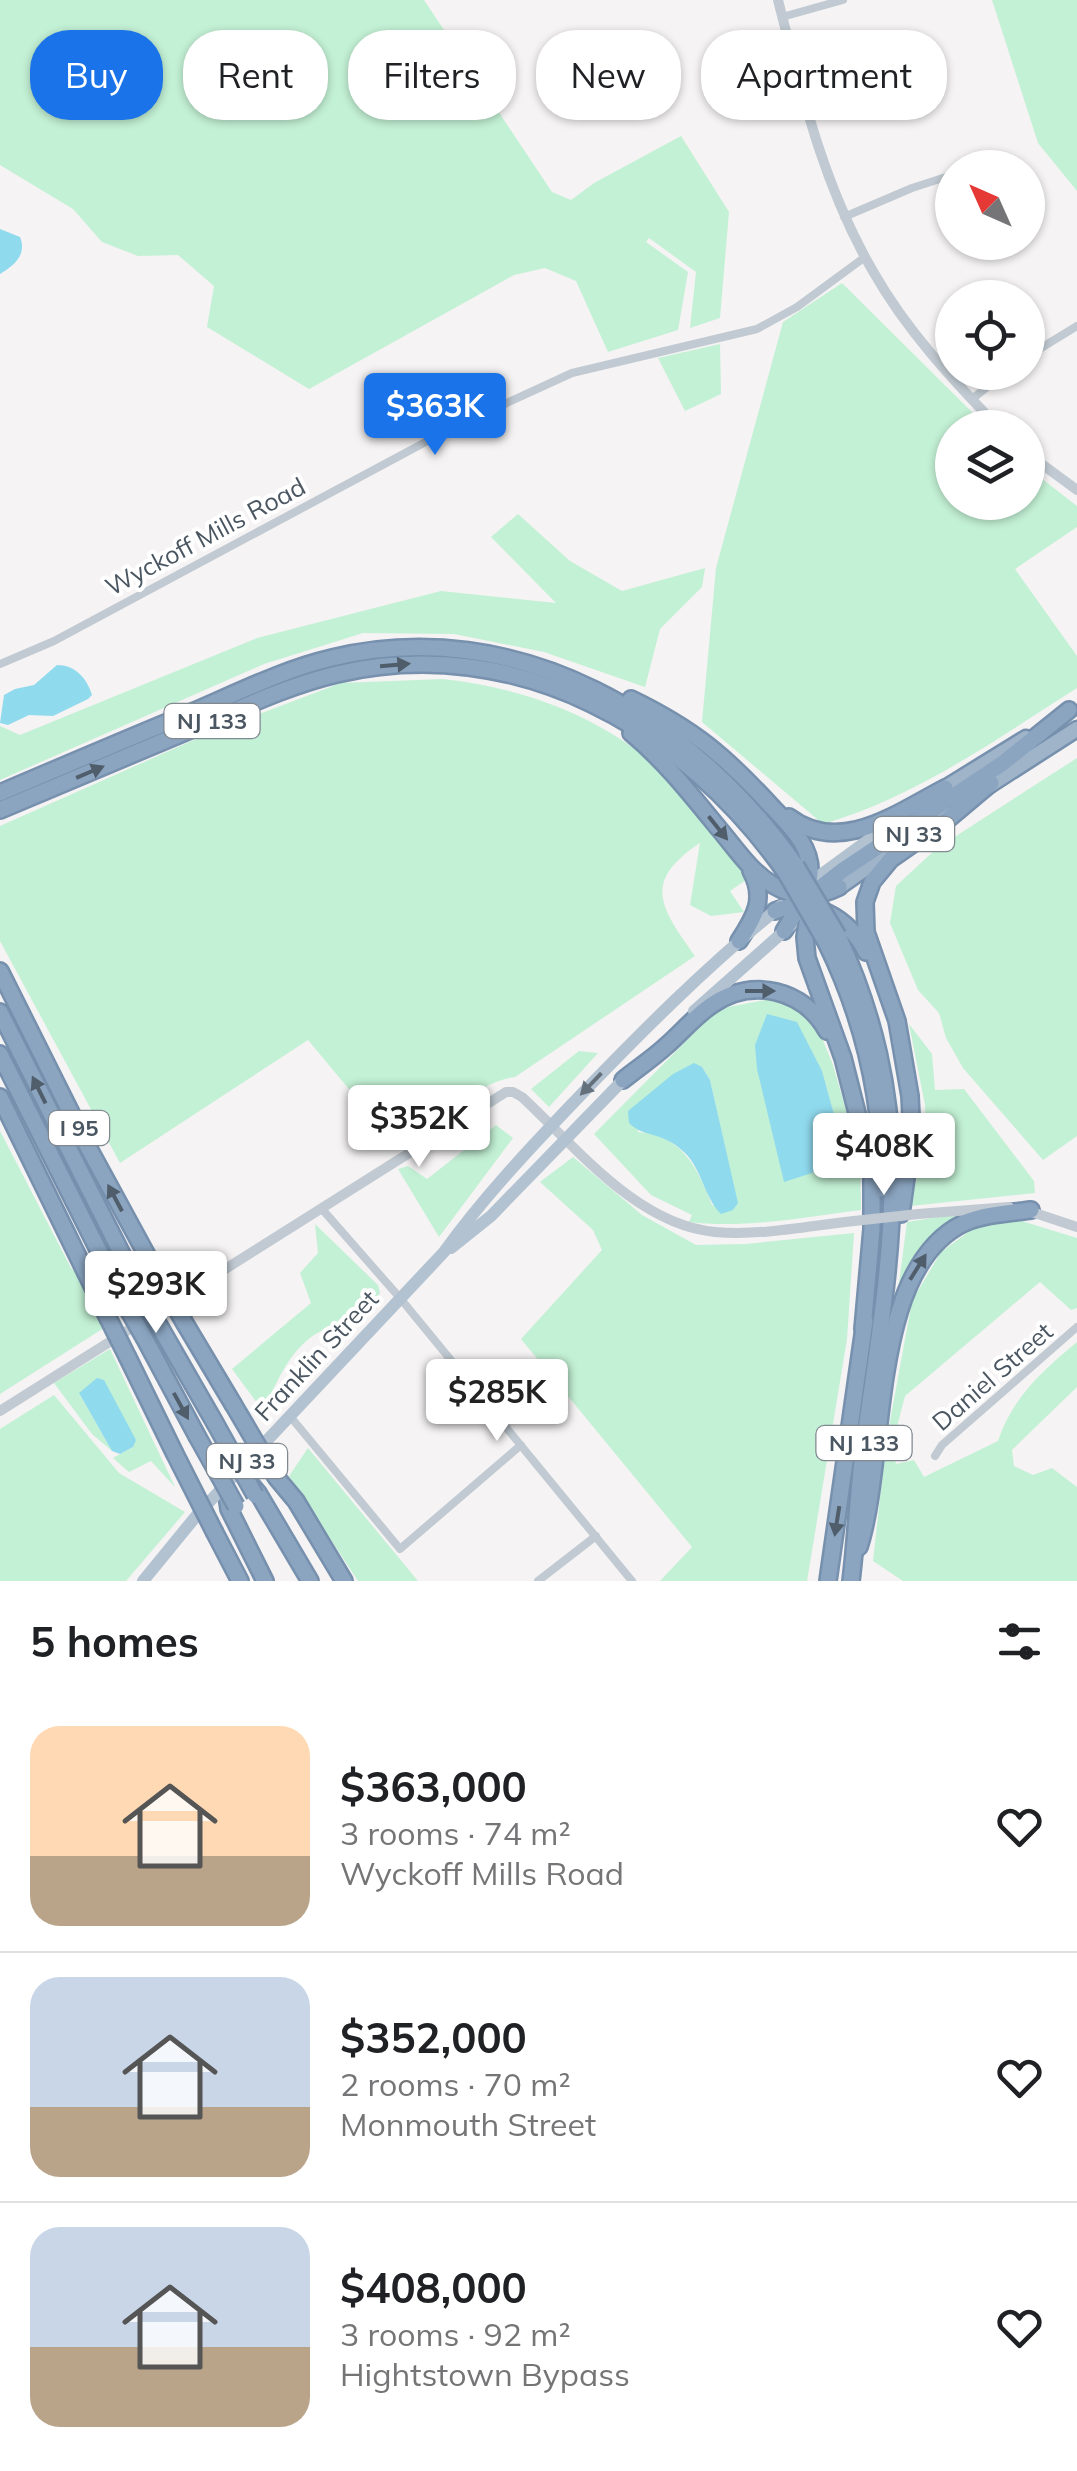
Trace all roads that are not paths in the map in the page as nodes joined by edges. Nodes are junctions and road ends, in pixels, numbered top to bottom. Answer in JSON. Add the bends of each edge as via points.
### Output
{"nodes":[{"id":1,"x":778,"y":0,"type":"edge"},
{"id":2,"x":843,"y":0,"type":"edge"},
{"id":3,"x":782,"y":17,"type":"junction"},
{"id":4,"x":935,"y":181,"type":"edge"},
{"id":5,"x":844,"y":216,"type":"junction"},
{"id":6,"x":865,"y":257,"type":"junction"},
{"id":7,"x":1077,"y":326,"type":"edge"},
{"id":8,"x":1045,"y":346,"type":"edge"},
{"id":9,"x":983,"y":390,"type":"edge"},
{"id":10,"x":972,"y":399,"type":"junction"},
{"id":11,"x":982,"y":410,"type":"edge"},
{"id":12,"x":1045,"y":466,"type":"edge"},
{"id":13,"x":1077,"y":490,"type":"edge"},
{"id":14,"x":0,"y":664,"type":"edge"},
{"id":15,"x":549,"y":677,"type":"junction"},
{"id":16,"x":1073,"y":708,"type":"edge"},
{"id":17,"x":1077,"y":729,"type":"edge"},
{"id":18,"x":749,"y":780,"type":"junction"},
{"id":19,"x":991,"y":784,"type":"junction"},
{"id":20,"x":945,"y":788,"type":"junction"},
{"id":21,"x":0,"y":793,"type":"edge"},
{"id":22,"x":0,"y":810,"type":"edge"},
{"id":23,"x":747,"y":863,"type":"junction"},
{"id":24,"x":839,"y":887,"type":"joint"},
{"id":25,"x":806,"y":900,"type":"junction"},
{"id":26,"x":775,"y":910,"type":"joint"},
{"id":27,"x":784,"y":931,"type":"joint"},
{"id":28,"x":832,"y":939,"type":"junction"},
{"id":29,"x":738,"y":941,"type":"junction"},
{"id":30,"x":0,"y":971,"type":"edge"},
{"id":31,"x":0,"y":1012,"type":"edge"},
{"id":32,"x":0,"y":1054,"type":"edge"},
{"id":33,"x":903,"y":1055,"type":"junction"},
{"id":34,"x":623,"y":1080,"type":"junction"},
{"id":35,"x":0,"y":1097,"type":"edge"},
{"id":36,"x":552,"y":1125,"type":"junction"},
{"id":37,"x":863,"y":1128,"type":"junction"},
{"id":38,"x":566,"y":1138,"type":"junction"},
{"id":39,"x":322,"y":1209,"type":"junction"},
{"id":40,"x":1031,"y":1210,"type":"junction"},
{"id":41,"x":1077,"y":1227,"type":"edge"},
{"id":42,"x":444,"y":1252,"type":"junction"},
{"id":43,"x":400,"y":1298,"type":"junction"},
{"id":44,"x":882,"y":1321,"type":"junction"},
{"id":45,"x":1077,"y":1327,"type":"edge"},
{"id":46,"x":864,"y":1329,"type":"junction"},
{"id":47,"x":0,"y":1411,"type":"edge"},
{"id":48,"x":289,"y":1415,"type":"junction"},
{"id":49,"x":521,"y":1444,"type":"junction"},
{"id":50,"x":935,"y":1456,"type":"dead end"},
{"id":51,"x":276,"y":1478,"type":"junction"},
{"id":52,"x":254,"y":1490,"type":"junction"},
{"id":53,"x":232,"y":1508,"type":"junction"},
{"id":54,"x":596,"y":1536,"type":"junction"},
{"id":55,"x":852,"y":1573,"type":"edge"},
{"id":56,"x":143,"y":1581,"type":"edge"},
{"id":57,"x":238,"y":1581,"type":"edge"},
{"id":58,"x":265,"y":1581,"type":"edge"},
{"id":59,"x":277,"y":1581,"type":"edge"},
{"id":60,"x":301,"y":1581,"type":"edge"},
{"id":61,"x":310,"y":1581,"type":"edge"},
{"id":62,"x":332,"y":1581,"type":"edge"},
{"id":63,"x":344,"y":1581,"type":"edge"},
{"id":64,"x":538,"y":1581,"type":"edge"},
{"id":65,"x":632,"y":1581,"type":"edge"},
{"id":66,"x":828,"y":1581,"type":"edge"}],
"edges":[{"from":1,"to":3,"type":"street"},
{"from":2,"to":3,"type":"street"},
{"from":3,"to":5,"type":"street","via":[[808,119]]},
{"from":4,"to":5,"type":"street"},
{"from":5,"to":6,"type":"street"},
{"from":6,"to":10,"type":"street","via":[[905,320]]},
{"from":6,"to":14,"type":"street","name":"Wyckoff Mills Road","via":[[758,328],[553,380]]},
{"from":7,"to":8,"type":"street"},
{"from":9,"to":10,"type":"street"},
{"from":10,"to":11,"type":"street"},
{"from":12,"to":13,"type":"street"},
{"from":15,"to":18,"type":"highway","via":[[582,676],[672,720]]},
{"from":15,"to":21,"type":"highway","number":"NJ 133","via":[[489,653],[392,648],[344,655],[287,672]]},
{"from":22,"to":15,"type":"highway","number":"NJ 133","one_way":true,"via":[[344,672],[445,664]]},
{"from":15,"to":23,"type":"highway","one_way":true,"via":[[640,741]]},
{"from":15,"to":28,"type":"highway","number":"NJ 133","bridge":true,"via":[[613,699],[682,745],[738,796]]},
{"from":16,"to":20,"type":"highway","number":"NJ 33"},
{"from":16,"to":25,"type":"highway"},
{"from":17,"to":19,"type":"highway","number":"NJ 33"},
{"from":18,"to":20,"type":"highway","via":[[795,822],[832,834],[867,828]]},
{"from":18,"to":25,"type":"highway","via":[[802,845],[809,862]]},
{"from":19,"to":24,"type":"highway","number":"NJ 33"},
{"from":19,"to":33,"type":"highway","via":[[891,858],[867,896],[866,932],[898,1021]]},
{"from":20,"to":25,"type":"main road","number":"NJ 33"},
{"from":23,"to":25,"type":"highway","via":[[769,883]]},
{"from":23,"to":29,"type":"highway","via":[[759,900]]},
{"from":24,"to":25,"type":"highway"},
{"from":25,"to":26,"type":"highway"},
{"from":25,"to":27,"type":"highway"},
{"from":25,"to":33,"type":"highway","via":[[860,940]]},
{"from":25,"to":37,"type":"highway","via":[[808,958]]},
{"from":26,"to":29,"type":"main road","number":"NJ 33"},
{"from":27,"to":34,"type":"main road","number":"NJ 33"},
{"from":28,"to":44,"type":"highway","number":"NJ 133","via":[[874,1031],[891,1124],[894,1203]]},
{"from":28,"to":46,"type":"highway","number":"NJ 133","via":[[863,1038],[880,1128],[881,1216]]},
{"from":29,"to":36,"type":"main road","number":"NJ 33","one_way":true},
{"from":51,"to":30,"type":"highway","number":"I 95","one_way":true,"bridge":true,"via":[[162,1284]]},
{"from":52,"to":31,"type":"highway","number":"I 95","one_way":true,"bridge":true,"via":[[146,1302]]},
{"from":32,"to":53,"type":"highway","number":"I 95","one_way":true,"bridge":true},
{"from":33,"to":44,"type":"highway","via":[[912,1136]]},
{"from":34,"to":37,"type":"highway","one_way":true,"via":[[712,1004],[743,992],[777,991],[805,1004],[825,1027]]},
{"from":34,"to":38,"type":"main road","number":"NJ 33"},
{"from":35,"to":57,"type":"highway","number":"I 95","bridge":true},
{"from":36,"to":38,"type":"street"},
{"from":36,"to":39,"type":"street","via":[[519,1095],[506,1092]]},
{"from":36,"to":42,"type":"main road","number":"NJ 33"},
{"from":37,"to":46,"type":"highway","via":[[873,1211]]},
{"from":38,"to":40,"type":"street","bridge":true,"via":[[632,1199],[710,1232],[995,1207]]},
{"from":38,"to":42,"type":"main road","number":"NJ 33","via":[[491,1216]]},
{"from":39,"to":43,"type":"street"},
{"from":39,"to":47,"type":"street"},
{"from":40,"to":41,"type":"street"},
{"from":55,"to":40,"type":"highway","one_way":true,"via":[[868,1511],[896,1317],[913,1274],[956,1227]]},
{"from":42,"to":43,"type":"main road","name":"Franklin Street","number":"NJ 33"},
{"from":43,"to":48,"type":"main road","name":"Franklin Street","number":"NJ 33"},
{"from":43,"to":49,"type":"street"},
{"from":44,"to":55,"type":"highway","number":"NJ 133"},
{"from":45,"to":50,"type":"street","name":"Daniel Street"},
{"from":46,"to":66,"type":"highway","number":"NJ 133","one_way":true},
{"from":48,"to":49,"type":"street","via":[[400,1549]]},
{"from":48,"to":56,"type":"main road","name":"Franklin Street","number":"NJ 33"},
{"from":49,"to":54,"type":"street"},
{"from":51,"to":62,"type":"highway","number":"I 95"},
{"from":51,"to":63,"type":"highway"},
{"from":52,"to":60,"type":"highway","number":"I 95"},
{"from":52,"to":61,"type":"highway"},
{"from":53,"to":58,"type":"highway"},
{"from":53,"to":59,"type":"highway","number":"I 95"},
{"from":54,"to":64,"type":"street"},
{"from":54,"to":65,"type":"street"}]}
